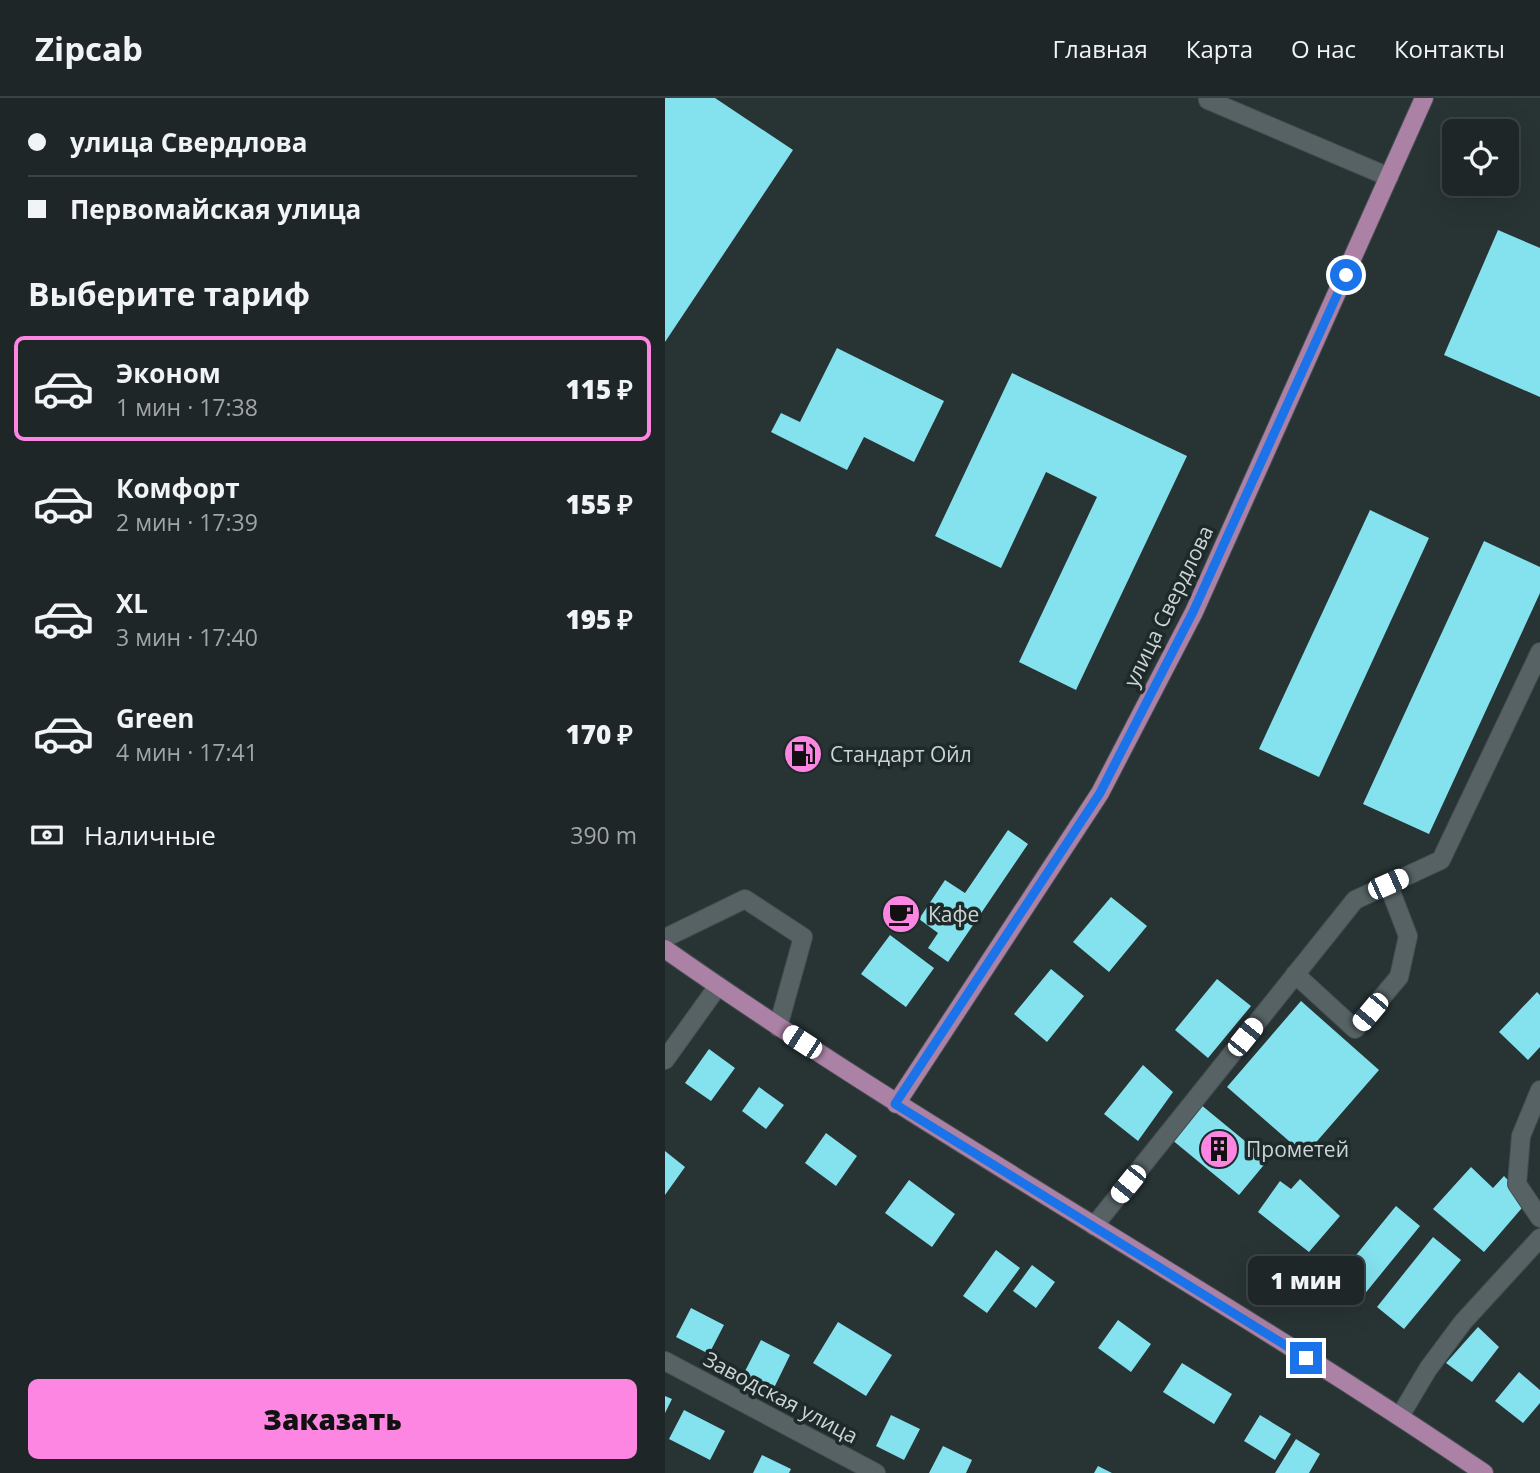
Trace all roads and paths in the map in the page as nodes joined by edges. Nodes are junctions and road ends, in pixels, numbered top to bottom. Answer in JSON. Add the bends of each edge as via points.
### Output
{"nodes":[{"id":1,"x":1209,"y":98,"type":"edge"},
{"id":2,"x":1425,"y":98,"type":"edge"},
{"id":3,"x":1389,"y":177,"type":"junction"},
{"id":4,"x":1540,"y":652,"type":"edge"},
{"id":5,"x":1388,"y":884,"type":"junction"},
{"id":6,"x":665,"y":938,"type":"edge"},
{"id":7,"x":665,"y":949,"type":"edge"},
{"id":8,"x":1296,"y":974,"type":"junction"},
{"id":9,"x":717,"y":986,"type":"junction"},
{"id":10,"x":778,"y":1027,"type":"junction"},
{"id":11,"x":665,"y":1060,"type":"edge"},
{"id":12,"x":1540,"y":1090,"type":"edge"},
{"id":13,"x":895,"y":1104,"type":"junction"},
{"id":14,"x":1540,"y":1218,"type":"edge"},
{"id":15,"x":1094,"y":1226,"type":"junction"},
{"id":16,"x":1540,"y":1238,"type":"edge"},
{"id":17,"x":665,"y":1361,"type":"edge"},
{"id":18,"x":1401,"y":1416,"type":"junction"},
{"id":19,"x":876,"y":1473,"type":"edge"},
{"id":20,"x":1485,"y":1473,"type":"edge"}],
"edges":[{"from":1,"to":3,"type":"street"},
{"from":2,"to":3,"type":"main road","name":"улица Свердлова"},
{"from":3,"to":13,"type":"main road","name":"улица Свердлова","via":[[1193,612],[1100,793]]},
{"from":4,"to":5,"type":"street","via":[[1441,860]]},
{"from":5,"to":8,"type":"street","via":[[1355,900]]},
{"from":5,"to":8,"type":"street","via":[[1408,936],[1399,978],[1355,1030]]},
{"from":6,"to":10,"type":"street","via":[[745,899],[803,937]]},
{"from":7,"to":9,"type":"main road"},
{"from":8,"to":15,"type":"street"},
{"from":9,"to":10,"type":"main road"},
{"from":9,"to":11,"type":"street"},
{"from":10,"to":13,"type":"main road"},
{"from":12,"to":14,"type":"street","via":[[1521,1136],[1517,1184]]},
{"from":13,"to":15,"type":"main road"},
{"from":15,"to":18,"type":"main road"},
{"from":16,"to":18,"type":"street","via":[[1463,1322]]},
{"from":17,"to":19,"type":"street","name":"Заводская улица"},
{"from":18,"to":20,"type":"main road"}]}
